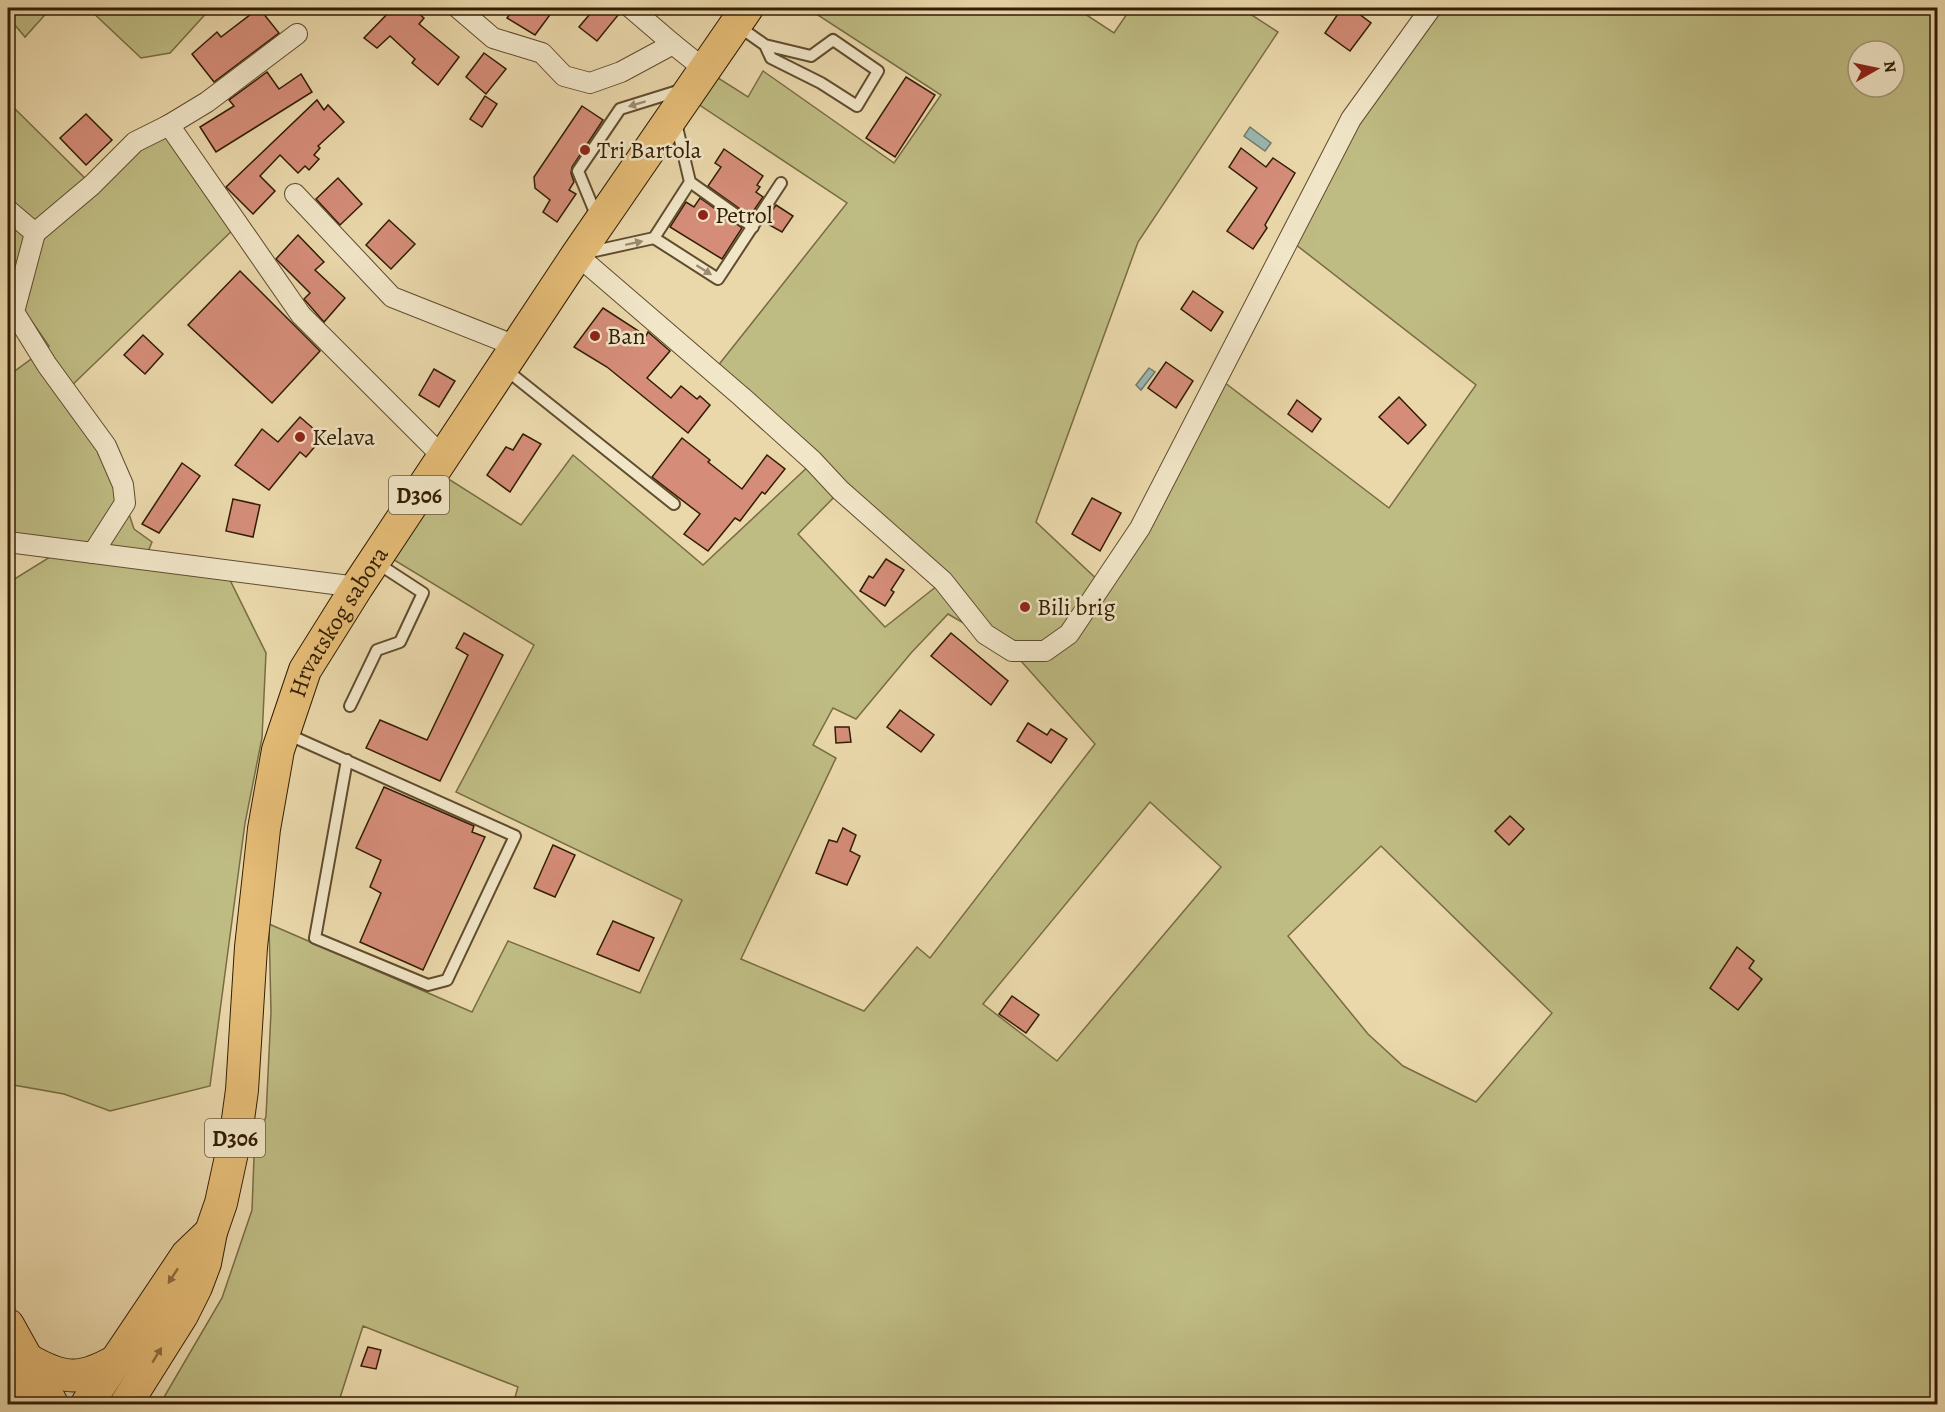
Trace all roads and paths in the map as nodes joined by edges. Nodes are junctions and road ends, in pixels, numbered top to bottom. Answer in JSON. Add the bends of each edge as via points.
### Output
{"nodes":[{"id":1,"x":458,"y":8,"type":"edge"},
{"id":2,"x":631,"y":8,"type":"edge"},
{"id":3,"x":1431,"y":8,"type":"edge"},
{"id":4,"x":741,"y":16,"type":"edge"},
{"id":5,"x":297,"y":34,"type":"dead end"},
{"id":6,"x":673,"y":44,"type":"junction"},
{"id":7,"x":765,"y":45,"type":"junction"},
{"id":8,"x":698,"y":78,"type":"junction"},
{"id":9,"x":674,"y":113,"type":"junction"},
{"id":10,"x":169,"y":125,"type":"junction"},
{"id":11,"x":690,"y":182,"type":"junction"},
{"id":12,"x":781,"y":183,"type":"dead end"},
{"id":13,"x":295,"y":194,"type":"dead end"},
{"id":14,"x":8,"y":210,"type":"edge"},
{"id":15,"x":600,"y":223,"type":"junction"},
{"id":16,"x":753,"y":227,"type":"junction"},
{"id":17,"x":35,"y":233,"type":"junction"},
{"id":18,"x":654,"y":238,"type":"junction"},
{"id":19,"x":577,"y":255,"type":"junction"},
{"id":20,"x":510,"y":356,"type":"junction"},
{"id":21,"x":444,"y":458,"type":"junction"},
{"id":22,"x":674,"y":504,"type":"dead end"},
{"id":23,"x":8,"y":542,"type":"edge"},
{"id":24,"x":93,"y":553,"type":"junction"},
{"id":25,"x":374,"y":561,"type":"junction"},
{"id":26,"x":357,"y":587,"type":"junction"},
{"id":27,"x":350,"y":706,"type":"dead end"},
{"id":28,"x":284,"y":732,"type":"junction"},
{"id":29,"x":347,"y":760,"type":"junction"},
{"id":30,"x":211,"y":1232,"type":"junction"},
{"id":31,"x":8,"y":1325,"type":"edge"},
{"id":32,"x":27,"y":1359,"type":"junction"},
{"id":33,"x":118,"y":1359,"type":"junction"},
{"id":34,"x":129,"y":1402,"type":"edge"},
{"id":35,"x":52,"y":1404,"type":"edge"},
{"id":36,"x":87,"y":1404,"type":"edge"}],
"edges":[{"from":1,"to":6,"type":"street","via":[[493,38],[542,53],[564,76],[590,83],[621,72]]},
{"from":2,"to":6,"type":"street"},
{"from":3,"to":19,"type":"street","via":[[1351,119],[1140,528],[1069,634],[1044,651],[1012,651],[985,634],[943,581],[742,397]]},
{"from":4,"to":7,"type":"lane"},
{"from":4,"to":8,"type":"main road","name":"Hrvatskog sabora","number":"D306"},
{"from":5,"to":10,"type":"street","via":[[207,102]]},
{"from":6,"to":8,"type":"street"},
{"from":7,"to":7,"type":"lane","via":[[771,58],[857,106],[878,71],[833,40],[811,56]]},
{"from":8,"to":9,"type":"main road","name":"Hrvatskog sabora","number":"D306"},
{"from":8,"to":15,"type":"lane","one_way":true,"via":[[620,109],[578,171]]},
{"from":9,"to":11,"type":"lane"},
{"from":9,"to":15,"type":"main road","name":"Hrvatskog sabora","number":"D306"},
{"from":10,"to":17,"type":"street","via":[[135,142]]},
{"from":10,"to":21,"type":"street","via":[[301,315]]},
{"from":11,"to":16,"type":"lane"},
{"from":11,"to":18,"type":"lane"},
{"from":12,"to":16,"type":"lane"},
{"from":13,"to":20,"type":"street","via":[[392,297]]},
{"from":14,"to":17,"type":"street"},
{"from":15,"to":19,"type":"main road","name":"Hrvatskog sabora","number":"D306"},
{"from":18,"to":16,"type":"lane","one_way":true,"via":[[718,279]]},
{"from":17,"to":24,"type":"street","via":[[14,312],[106,446],[123,485],[125,503]]},
{"from":19,"to":18,"type":"lane","one_way":true},
{"from":19,"to":20,"type":"main road","name":"Hrvatskog sabora","number":"D306"},
{"from":20,"to":21,"type":"main road","name":"Hrvatskog sabora","number":"D306"},
{"from":20,"to":22,"type":"lane"},
{"from":21,"to":25,"type":"main road","name":"Hrvatskog sabora","number":"D306"},
{"from":23,"to":24,"type":"street"},
{"from":24,"to":26,"type":"street"},
{"from":25,"to":26,"type":"main road","name":"Hrvatskog sabora","number":"D306"},
{"from":25,"to":27,"type":"lane","via":[[423,593],[400,642],[377,650]]},
{"from":26,"to":28,"type":"main road","name":"Hrvatskog sabora","number":"D306","via":[[306,670]]},
{"from":28,"to":29,"type":"lane"},
{"from":28,"to":30,"type":"main road","name":"Hrvatskog sabora","number":"D306","via":[[256,889],[236,1134]]},
{"from":29,"to":29,"type":"lane","via":[[315,938],[429,985],[447,980],[515,836]]},
{"from":30,"to":33,"type":"main road","name":"Hrvatskog sabora","number":"D306","one_way":true,"via":[[187,1255]]},
{"from":34,"to":30,"type":"main road","name":"Hrvatskog sabora","number":"D306","one_way":true,"via":[[196,1287]]},
{"from":31,"to":32,"type":"main road"},
{"from":32,"to":33,"type":"main road","via":[[47,1371],[66,1376],[99,1371]]},
{"from":32,"to":35,"type":"main road"},
{"from":33,"to":36,"type":"main road","name":"Hrvatskog sabora","number":"D306"}]}
